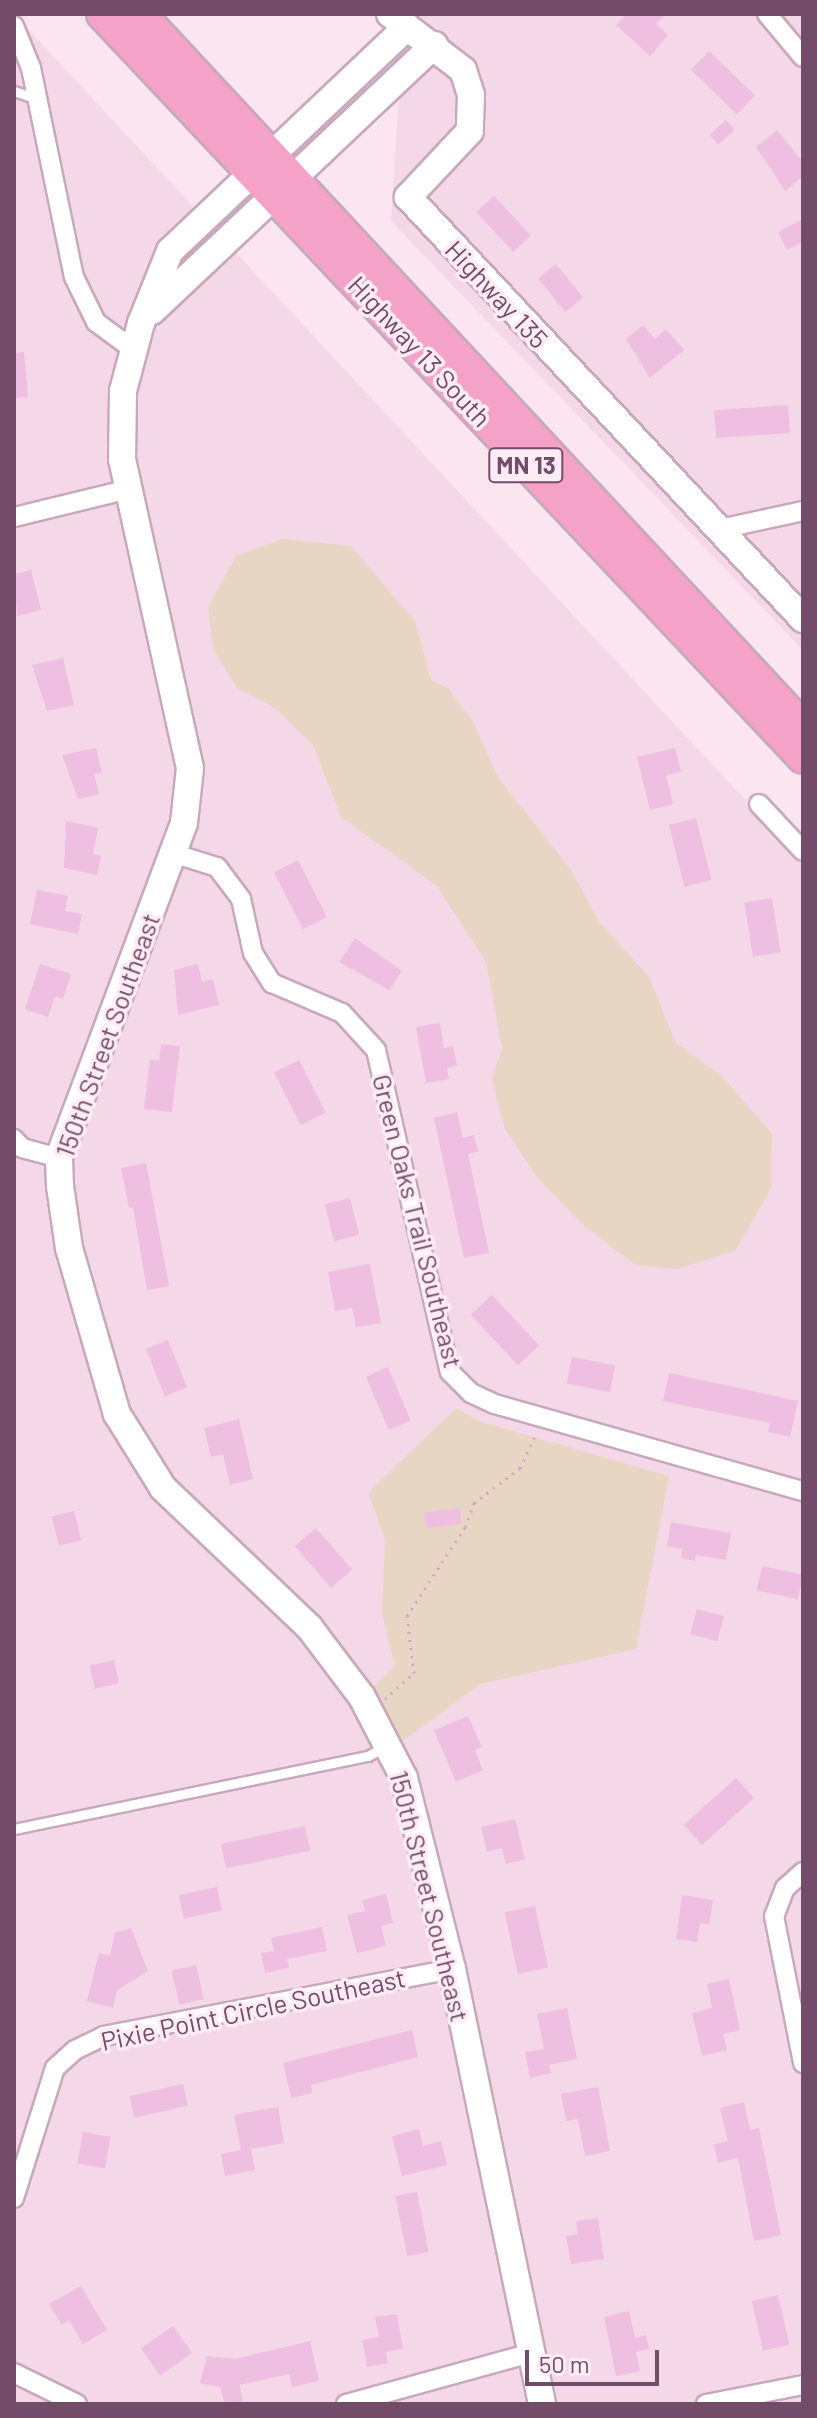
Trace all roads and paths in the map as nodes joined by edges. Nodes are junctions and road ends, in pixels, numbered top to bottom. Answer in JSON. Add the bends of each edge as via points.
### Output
{"nodes":[{"id":1,"x":102,"y":14,"type":"edge"},
{"id":2,"x":140,"y":14,"type":"edge"},
{"id":3,"x":767,"y":14,"type":"edge"},
{"id":4,"x":398,"y":20,"type":"edge"},
{"id":5,"x":14,"y":26,"type":"edge"},
{"id":6,"x":434,"y":45,"type":"junction"},
{"id":7,"x":803,"y":57,"type":"edge"},
{"id":8,"x":14,"y":91,"type":"edge"},
{"id":9,"x":37,"y":99,"type":"junction"},
{"id":10,"x":260,"y":162,"type":"junction"},
{"id":11,"x":284,"y":187,"type":"junction"},
{"id":12,"x":141,"y":323,"type":"junction"},
{"id":13,"x":134,"y":350,"type":"junction"},
{"id":14,"x":129,"y":489,"type":"junction"},
{"id":15,"x":803,"y":511,"type":"edge"},
{"id":16,"x":14,"y":517,"type":"edge"},
{"id":17,"x":720,"y":529,"type":"junction"},
{"id":18,"x":803,"y":619,"type":"edge"},
{"id":19,"x":803,"y":727,"type":"edge"},
{"id":20,"x":803,"y":758,"type":"edge"},
{"id":21,"x":759,"y":804,"type":"dead end"},
{"id":22,"x":803,"y":851,"type":"edge"},
{"id":23,"x":172,"y":853,"type":"junction"},
{"id":24,"x":14,"y":1139,"type":"edge"},
{"id":25,"x":59,"y":1158,"type":"junction"},
{"id":26,"x":541,"y":1417,"type":"junction"},
{"id":27,"x":803,"y":1491,"type":"edge"},
{"id":28,"x":369,"y":1710,"type":"junction"},
{"id":29,"x":388,"y":1744,"type":"junction"},
{"id":30,"x":14,"y":1829,"type":"edge"},
{"id":31,"x":803,"y":1872,"type":"edge"},
{"id":32,"x":452,"y":1969,"type":"junction"},
{"id":33,"x":803,"y":2063,"type":"edge"},
{"id":34,"x":14,"y":2198,"type":"edge"},
{"id":35,"x":531,"y":2353,"type":"junction"},
{"id":36,"x":14,"y":2373,"type":"edge"},
{"id":37,"x":803,"y":2385,"type":"edge"},
{"id":38,"x":77,"y":2404,"type":"edge"},
{"id":39,"x":346,"y":2404,"type":"edge"},
{"id":40,"x":542,"y":2404,"type":"edge"},
{"id":41,"x":706,"y":2404,"type":"edge"}],
"edges":[{"from":1,"to":10,"type":"main road","name":"Highway 13 South","number":"MN 13"},
{"from":2,"to":10,"type":"main road","name":"Highway 13 South","number":"MN 13"},
{"from":3,"to":7,"type":"street"},
{"from":4,"to":6,"type":"street","name":"Highway 135"},
{"from":4,"to":10,"type":"street","name":"Highway 135"},
{"from":5,"to":9,"type":"street"},
{"from":6,"to":11,"type":"street"},
{"from":6,"to":17,"type":"street","name":"Highway 135","via":[[463,70],[471,95],[470,131],[408,197]]},
{"from":8,"to":9,"type":"lane"},
{"from":9,"to":13,"type":"street","via":[[74,277],[96,322]]},
{"from":10,"to":11,"type":"main road","name":"Highway 13 South","number":"MN 13"},
{"from":10,"to":12,"type":"street","name":"150th Street Southeast","via":[[170,251]]},
{"from":11,"to":12,"type":"street"},
{"from":11,"to":19,"type":"main road","name":"Highway 13 South","number":"MN 13"},
{"from":11,"to":20,"type":"main road","name":"Highway 13 South","number":"MN 13"},
{"from":12,"to":13,"type":"street","name":"150th Street Southeast"},
{"from":13,"to":14,"type":"street","name":"150th Street Southeast","via":[[123,391],[122,459]]},
{"from":14,"to":16,"type":"street"},
{"from":14,"to":23,"type":"street","name":"150th Street Southeast","via":[[190,768],[184,823]]},
{"from":15,"to":17,"type":"street"},
{"from":17,"to":18,"type":"street"},
{"from":21,"to":22,"type":"street"},
{"from":23,"to":25,"type":"street","name":"150th Street Southeast"},
{"from":23,"to":26,"type":"street","name":"Green Oaks Trail Southeast","via":[[217,867],[241,899],[253,953],[272,983],[342,1013],[376,1050],[450,1372],[471,1393]]},
{"from":24,"to":25,"type":"street","via":[[22,1148]]},
{"from":25,"to":28,"type":"street","name":"150th Street Southeast","via":[[69,1248],[117,1414],[163,1488],[309,1627]]},
{"from":26,"to":27,"type":"street","name":"Green Oaks Trail Southeast"},
{"from":26,"to":28,"type":"path","via":[[520,1468],[474,1503],[465,1527],[407,1616],[414,1673]]},
{"from":28,"to":29,"type":"street","name":"150th Street Southeast"},
{"from":29,"to":30,"type":"lane","via":[[368,1756]]},
{"from":29,"to":32,"type":"street","name":"150th Street Southeast","via":[[404,1778]]},
{"from":31,"to":33,"type":"street","via":[[785,1888],[774,1916]]},
{"from":32,"to":34,"type":"street","name":"Pixie Point Circle Southeast","via":[[104,2036],[75,2050],[55,2068]]},
{"from":32,"to":35,"type":"street","name":"150th Street Southeast"},
{"from":35,"to":39,"type":"street"},
{"from":35,"to":40,"type":"street","name":"150th Street Southeast"},
{"from":36,"to":38,"type":"street"},
{"from":37,"to":41,"type":"street"}]}
